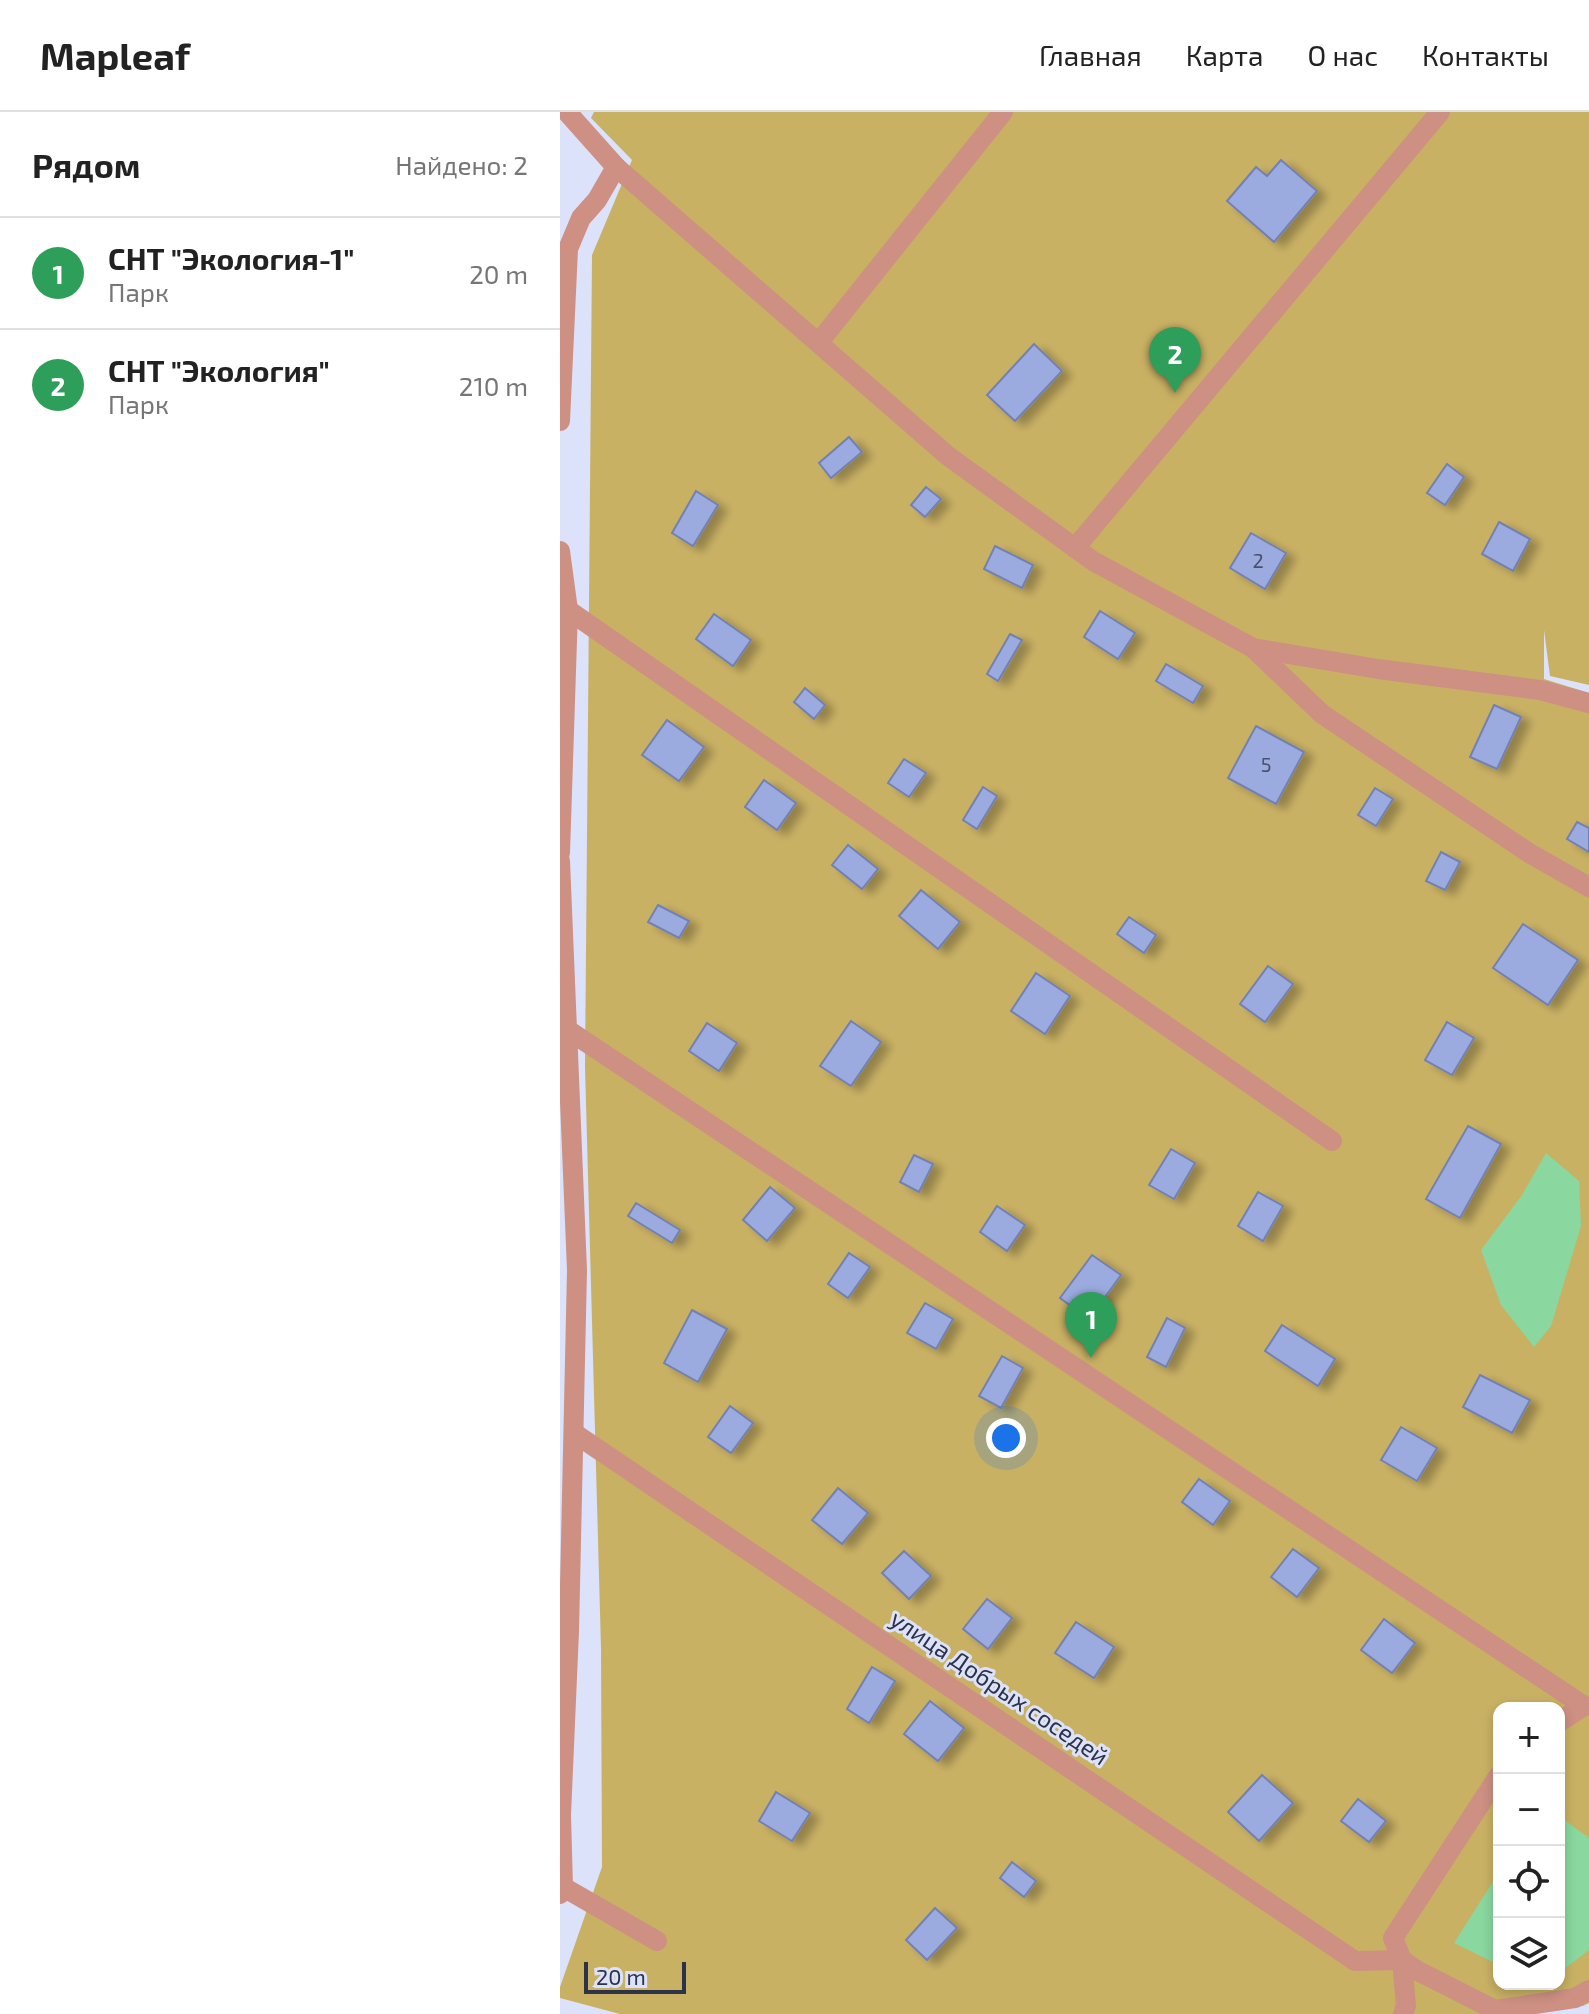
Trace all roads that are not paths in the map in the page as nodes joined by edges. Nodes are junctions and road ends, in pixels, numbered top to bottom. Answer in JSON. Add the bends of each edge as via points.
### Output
{"nodes":[{"id":1,"x":567,"y":112,"type":"edge"},
{"id":2,"x":1003,"y":112,"type":"edge"},
{"id":3,"x":1440,"y":112,"type":"edge"},
{"id":4,"x":616,"y":167,"type":"junction"},
{"id":5,"x":819,"y":342,"type":"junction"},
{"id":6,"x":560,"y":421,"type":"edge"},
{"id":7,"x":1075,"y":548,"type":"junction"},
{"id":8,"x":560,"y":551,"type":"edge"},
{"id":9,"x":568,"y":610,"type":"junction"},
{"id":10,"x":1253,"y":648,"type":"junction"},
{"id":11,"x":1589,"y":703,"type":"edge"},
{"id":12,"x":560,"y":853,"type":"edge"},
{"id":13,"x":560,"y":861,"type":"edge"},
{"id":14,"x":1589,"y":887,"type":"edge"},
{"id":15,"x":565,"y":1028,"type":"junction"},
{"id":16,"x":1332,"y":1141,"type":"dead end"},
{"id":17,"x":574,"y":1433,"type":"junction"},
{"id":18,"x":1586,"y":1708,"type":"edge"},
{"id":19,"x":1565,"y":1719,"type":"edge"},
{"id":20,"x":1493,"y":1784,"type":"edge"},
{"id":21,"x":561,"y":1890,"type":"edge"},
{"id":22,"x":657,"y":1941,"type":"dead end"},
{"id":23,"x":1402,"y":1960,"type":"junction"},
{"id":24,"x":1589,"y":1990,"type":"edge"},
{"id":25,"x":1403,"y":2014,"type":"edge"}],
"edges":[{"from":1,"to":4,"type":"street"},
{"from":2,"to":5,"type":"street"},
{"from":3,"to":7,"type":"street"},
{"from":4,"to":5,"type":"street"},
{"from":4,"to":6,"type":"street","via":[[581,218],[568,249]]},
{"from":5,"to":7,"type":"street","via":[[948,456]]},
{"from":7,"to":10,"type":"street"},
{"from":8,"to":9,"type":"street"},
{"from":9,"to":12,"type":"street"},
{"from":9,"to":16,"type":"street"},
{"from":10,"to":11,"type":"street","via":[[1540,690]]},
{"from":10,"to":14,"type":"street","via":[[1322,714],[1529,853]]},
{"from":13,"to":15,"type":"street"},
{"from":15,"to":17,"type":"street","via":[[577,1270]]},
{"from":15,"to":18,"type":"street"},
{"from":17,"to":21,"type":"street"},
{"from":17,"to":23,"type":"street","name":"улица Добрых соседей","via":[[1355,1961]]},
{"from":18,"to":19,"type":"street"},
{"from":20,"to":23,"type":"street","via":[[1393,1938]]},
{"from":21,"to":22,"type":"street"},
{"from":23,"to":24,"type":"street","via":[[1495,2010],[1575,1998]]},
{"from":23,"to":25,"type":"street"}]}
